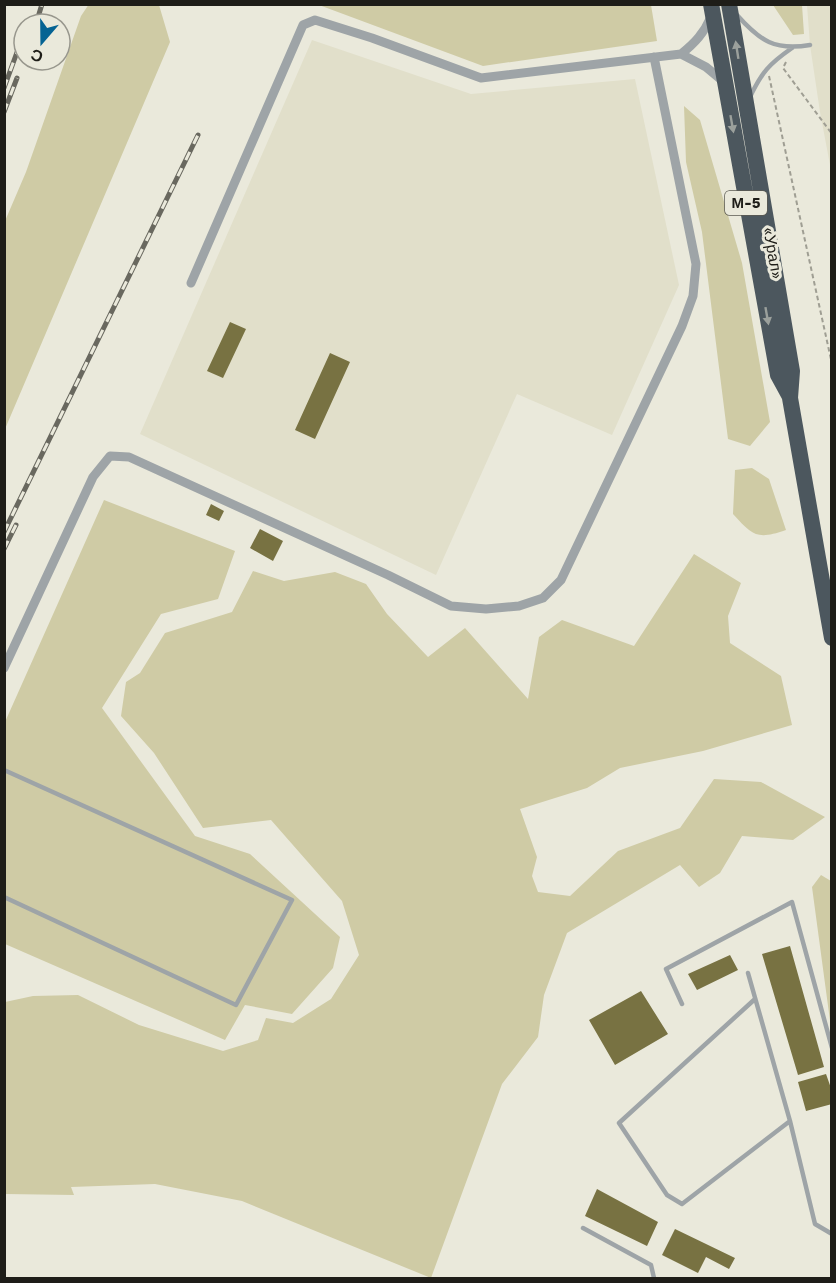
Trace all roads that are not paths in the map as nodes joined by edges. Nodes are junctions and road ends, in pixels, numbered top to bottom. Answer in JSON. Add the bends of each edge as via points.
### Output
{"nodes":[{"id":1,"x":729,"y":5,"type":"edge"},
{"id":2,"x":711,"y":9,"type":"edge"},
{"id":3,"x":810,"y":45,"type":"dead end"},
{"id":4,"x":792,"y":48,"type":"junction"},
{"id":5,"x":681,"y":54,"type":"junction"},
{"id":6,"x":654,"y":57,"type":"junction"},
{"id":7,"x":724,"y":82,"type":"junction"},
{"id":8,"x":746,"y":105,"type":"junction"},
{"id":9,"x":191,"y":283,"type":"dead end"},
{"id":10,"x":790,"y":398,"type":"junction"},
{"id":11,"x":831,"y":638,"type":"edge"},
{"id":12,"x":4,"y":668,"type":"edge"},
{"id":13,"x":4,"y":770,"type":"edge"},
{"id":14,"x":4,"y":897,"type":"edge"},
{"id":15,"x":748,"y":973,"type":"dead end"},
{"id":16,"x":755,"y":999,"type":"junction"},
{"id":17,"x":682,"y":1004,"type":"dead end"},
{"id":18,"x":831,"y":1048,"type":"edge"},
{"id":19,"x":790,"y":1121,"type":"junction"},
{"id":20,"x":583,"y":1228,"type":"dead end"},
{"id":21,"x":831,"y":1234,"type":"edge"},
{"id":22,"x":654,"y":1278,"type":"edge"}],
"edges":[{"from":1,"to":4,"type":"lane","via":[[752,31],[772,45]]},
{"from":8,"to":1,"type":"highway","name":"«Урал»","number":"М-5","one_way":true},
{"from":2,"to":5,"type":"street","via":[[705,30]]},
{"from":2,"to":7,"type":"highway","name":"«Урал»","number":"М-5"},
{"from":3,"to":4,"type":"lane"},
{"from":4,"to":8,"type":"lane","via":[[771,62]]},
{"from":5,"to":6,"type":"street"},
{"from":5,"to":7,"type":"street"},
{"from":6,"to":9,"type":"street","via":[[481,78],[315,20],[303,25]]},
{"from":6,"to":12,"type":"street","via":[[696,264],[693,296],[561,580],[543,598],[519,606],[486,609],[451,606],[129,457],[110,456],[93,477]]},
{"from":7,"to":10,"type":"highway","name":"«Урал»","number":"М-5","one_way":true,"via":[[778,375]]},
{"from":8,"to":10,"type":"highway","name":"«Урал»","number":"М-5","via":[[792,371]]},
{"from":10,"to":11,"type":"highway","name":"«Урал»","number":"М-5"},
{"from":13,"to":14,"type":"lane","via":[[292,900],[236,1005]]},
{"from":15,"to":16,"type":"lane"},
{"from":16,"to":19,"type":"lane"},
{"from":16,"to":19,"type":"lane","via":[[619,1123],[667,1195],[682,1204]]},
{"from":17,"to":18,"type":"lane","via":[[666,969],[792,902]]},
{"from":19,"to":21,"type":"lane","via":[[815,1224]]},
{"from":20,"to":22,"type":"lane","via":[[651,1265]]}]}
